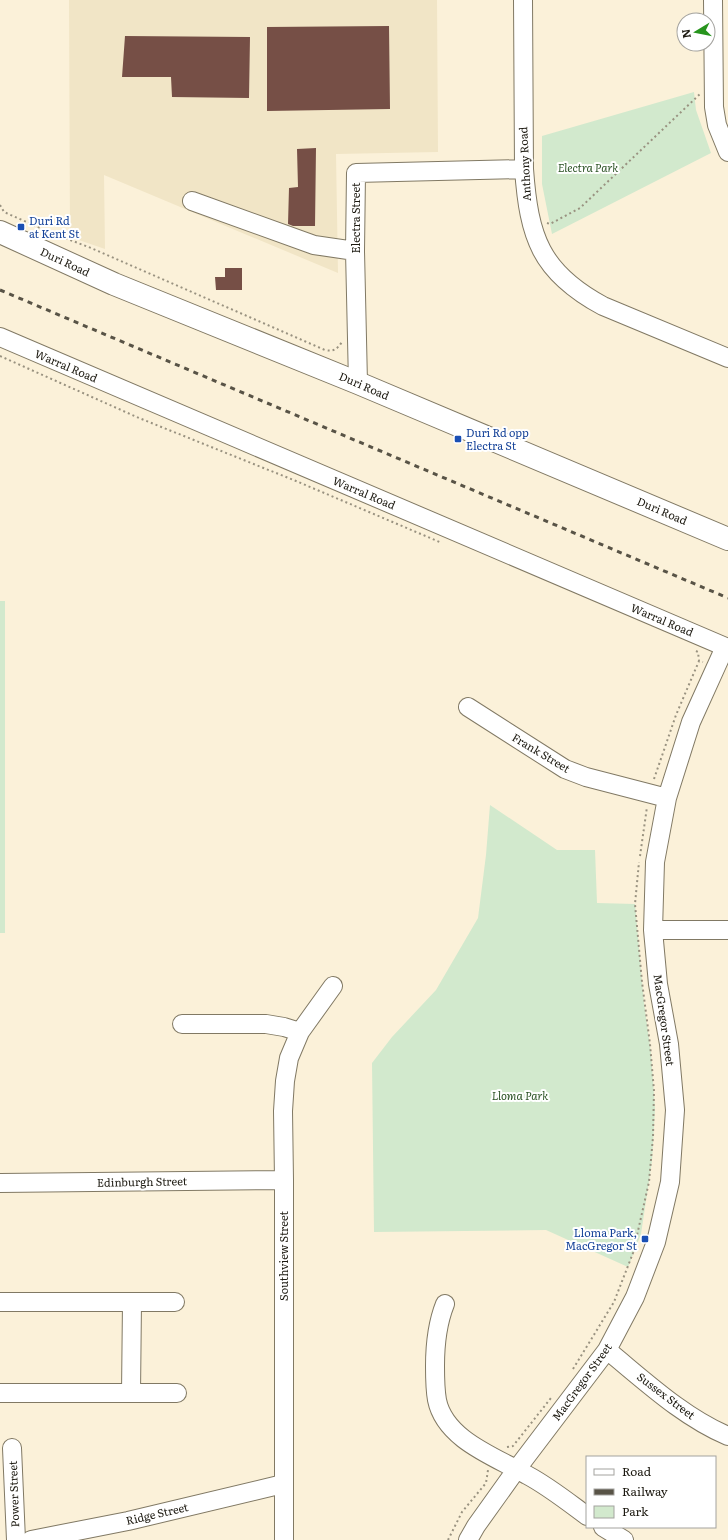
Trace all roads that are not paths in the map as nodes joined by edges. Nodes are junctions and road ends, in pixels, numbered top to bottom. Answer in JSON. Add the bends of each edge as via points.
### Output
{"nodes":[{"id":1,"x":523,"y":0,"type":"edge"},
{"id":2,"x":713,"y":0,"type":"edge"},
{"id":3,"x":728,"y":152,"type":"edge"},
{"id":4,"x":524,"y":169,"type":"junction"},
{"id":5,"x":192,"y":201,"type":"dead end"},
{"id":6,"x":0,"y":232,"type":"edge"},
{"id":7,"x":355,"y":251,"type":"junction"},
{"id":8,"x":0,"y":337,"type":"edge"},
{"id":9,"x":728,"y":358,"type":"edge"},
{"id":10,"x":358,"y":383,"type":"junction"},
{"id":11,"x":728,"y":539,"type":"edge"},
{"id":12,"x":726,"y":648,"type":"edge"},
{"id":13,"x":468,"y":707,"type":"dead end"},
{"id":14,"x":658,"y":796,"type":"junction"},
{"id":15,"x":653,"y":930,"type":"junction"},
{"id":16,"x":728,"y":930,"type":"edge"},
{"id":17,"x":333,"y":986,"type":"dead end"},
{"id":18,"x":182,"y":1024,"type":"dead end"},
{"id":19,"x":300,"y":1032,"type":"junction"},
{"id":20,"x":284,"y":1180,"type":"junction"},
{"id":21,"x":0,"y":1183,"type":"edge"},
{"id":22,"x":0,"y":1302,"type":"edge"},
{"id":23,"x":132,"y":1302,"type":"junction"},
{"id":24,"x":175,"y":1302,"type":"dead end"},
{"id":25,"x":445,"y":1304,"type":"dead end"},
{"id":26,"x":607,"y":1350,"type":"junction"},
{"id":27,"x":0,"y":1385,"type":"edge"},
{"id":28,"x":131,"y":1393,"type":"junction"},
{"id":29,"x":177,"y":1393,"type":"dead end"},
{"id":30,"x":0,"y":1394,"type":"edge"},
{"id":31,"x":728,"y":1436,"type":"edge"},
{"id":32,"x":12,"y":1448,"type":"dead end"},
{"id":33,"x":516,"y":1470,"type":"junction"},
{"id":34,"x":283,"y":1484,"type":"junction"},
{"id":35,"x":586,"y":1515,"type":"edge"},
{"id":36,"x":605,"y":1528,"type":"edge"},
{"id":37,"x":16,"y":1540,"type":"edge"},
{"id":38,"x":31,"y":1540,"type":"edge"},
{"id":39,"x":284,"y":1540,"type":"edge"},
{"id":40,"x":468,"y":1540,"type":"edge"},
{"id":41,"x":624,"y":1540,"type":"edge"}],
"edges":[{"from":1,"to":4,"type":"street","name":"Anthony Road"},
{"from":2,"to":3,"type":"street","via":[[717,125]]},
{"from":4,"to":7,"type":"street","name":"Electra Street","via":[[356,173]]},
{"from":4,"to":9,"type":"street","name":"Anthony Road","via":[[530,218],[535,236],[557,273],[584,295],[603,306]]},
{"from":5,"to":7,"type":"street","via":[[314,245]]},
{"from":6,"to":10,"type":"main road","name":"Duri Road","via":[[114,284]]},
{"from":7,"to":10,"type":"street","name":"Electra Street"},
{"from":8,"to":12,"type":"street","name":"Warral Road"},
{"from":10,"to":11,"type":"main road","name":"Duri Road"},
{"from":12,"to":14,"type":"street","name":"MacGregor Street"},
{"from":13,"to":14,"type":"street","name":"Frank Street","via":[[565,769]]},
{"from":14,"to":15,"type":"street","name":"MacGregor Street"},
{"from":15,"to":16,"type":"street"},
{"from":15,"to":26,"type":"street","name":"MacGregor Street","via":[[658,984],[669,1044],[674,1110],[670,1182],[656,1242],[635,1297]]},
{"from":17,"to":19,"type":"street","name":"Southview Street"},
{"from":18,"to":19,"type":"street","via":[[266,1024]]},
{"from":19,"to":20,"type":"street","name":"Southview Street","via":[[288,1058],[285,1081]]},
{"from":20,"to":21,"type":"street","name":"Edinburgh Street"},
{"from":20,"to":34,"type":"street","name":"Southview Street"},
{"from":22,"to":23,"type":"street"},
{"from":23,"to":24,"type":"street"},
{"from":23,"to":28,"type":"street"},
{"from":25,"to":33,"type":"street","via":[[439,1318],[435,1372],[437,1400],[443,1415],[471,1445]]},
{"from":26,"to":31,"type":"street","name":"Sussex Street","via":[[694,1418]]},
{"from":26,"to":33,"type":"street","name":"MacGregor Street"},
{"from":27,"to":30,"type":"street"},
{"from":28,"to":29,"type":"street"},
{"from":28,"to":30,"type":"street"},
{"from":32,"to":37,"type":"street","name":"Power Street"},
{"from":33,"to":35,"type":"street","via":[[527,1474]]},
{"from":33,"to":40,"type":"street","name":"MacGregor Street"},
{"from":34,"to":38,"type":"street","name":"Ridge Street","via":[[128,1521]]},
{"from":34,"to":39,"type":"street","name":"Southview Street"},
{"from":36,"to":41,"type":"street"}]}
